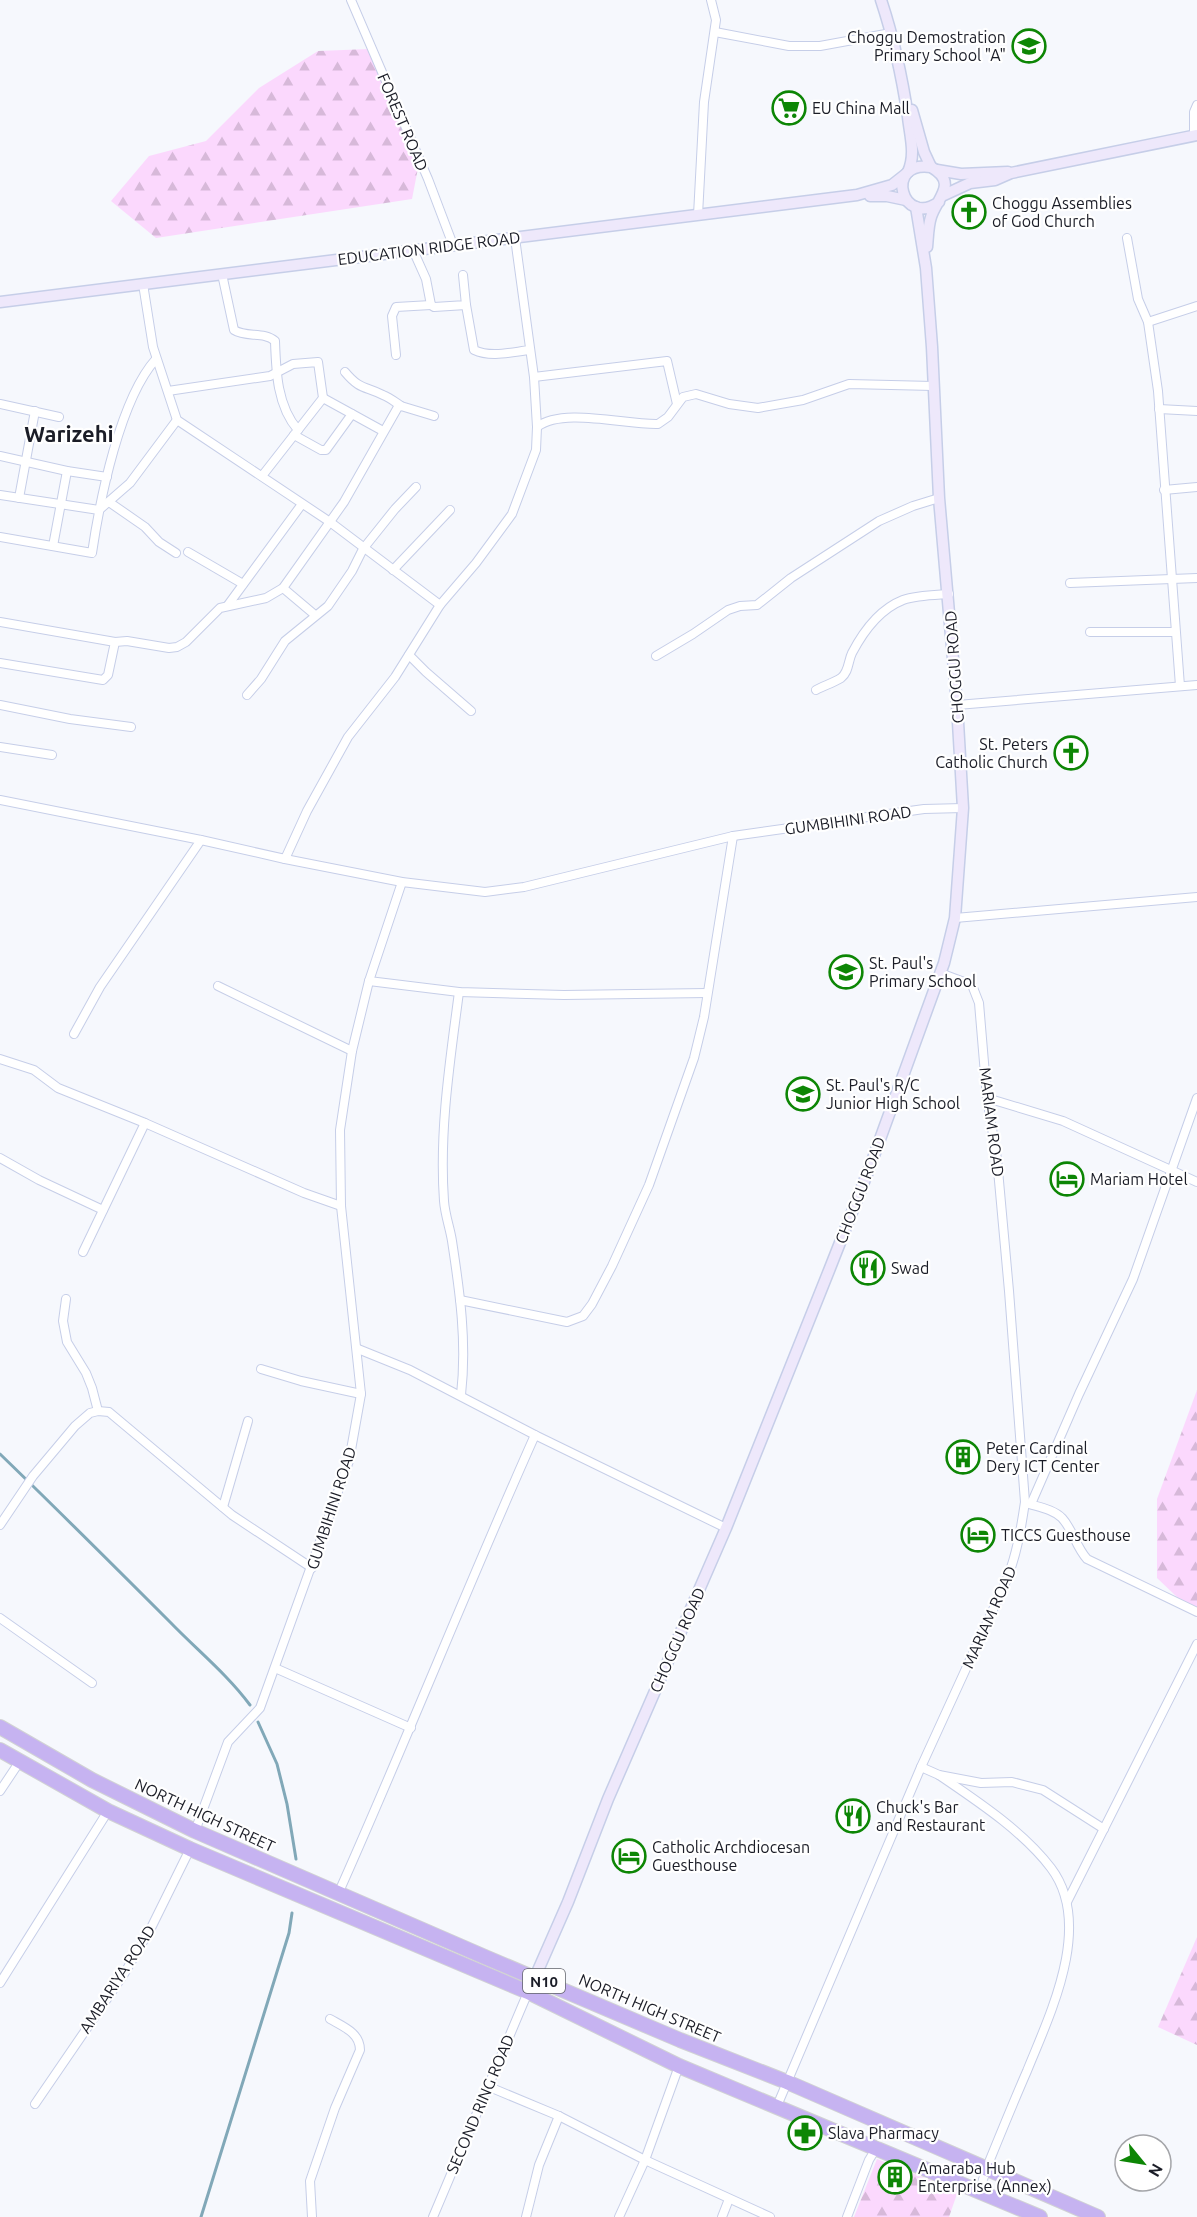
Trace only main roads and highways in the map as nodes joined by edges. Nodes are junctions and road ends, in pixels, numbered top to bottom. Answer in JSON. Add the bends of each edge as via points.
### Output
{"nodes":[{"id":1,"x":881,"y":0,"type":"edge"},
{"id":2,"x":906,"y":93,"type":"junction"},
{"id":3,"x":1196,"y":135,"type":"edge"},
{"id":4,"x":934,"y":168,"type":"junction"},
{"id":5,"x":1011,"y":172,"type":"junction"},
{"id":6,"x":907,"y":173,"type":"junction"},
{"id":7,"x":857,"y":195,"type":"junction"},
{"id":8,"x":941,"y":198,"type":"junction"},
{"id":9,"x":911,"y":204,"type":"junction"},
{"id":10,"x":926,"y":268,"type":"junction"},
{"id":11,"x":0,"y":302,"type":"edge"},
{"id":12,"x":0,"y":1727,"type":"edge"},
{"id":13,"x":0,"y":1750,"type":"edge"},
{"id":14,"x":535,"y":1978,"type":"junction"},
{"id":15,"x":528,"y":1992,"type":"junction"},
{"id":16,"x":1040,"y":2217,"type":"edge"},
{"id":17,"x":1098,"y":2217,"type":"edge"}],
"edges":[{"from":1,"to":2,"type":"main road"},
{"from":2,"to":4,"type":"main road"},
{"from":2,"to":6,"type":"main road","via":[[912,149],[912,164]]},
{"from":3,"to":5,"type":"main road"},
{"from":4,"to":5,"type":"main road","via":[[961,174]]},
{"from":4,"to":6,"type":"main road","via":[[915,167]]},
{"from":4,"to":8,"type":"main road","via":[[945,186]]},
{"from":5,"to":8,"type":"main road","via":[[995,180],[970,183]]},
{"from":6,"to":7,"type":"main road","name":"EDUCATION RIDGE ROAD","via":[[892,185]]},
{"from":6,"to":9,"type":"main road","via":[[902,187]]},
{"from":7,"to":9,"type":"main road","name":"EDUCATION RIDGE ROAD","via":[[887,196]]},
{"from":7,"to":11,"type":"main road","name":"EDUCATION RIDGE ROAD"},
{"from":8,"to":9,"type":"main road","via":[[928,208]]},
{"from":8,"to":10,"type":"main road","name":"CHOGGU ROAD","via":[[931,217]]},
{"from":9,"to":10,"type":"main road","name":"CHOGGU ROAD"},
{"from":10,"to":14,"type":"main road","name":"CHOGGU ROAD","via":[[963,808],[955,918],[940,973],[867,1174],[726,1528]]},
{"from":12,"to":14,"type":"highway","name":"NORTH HIGH STREET","number":"N10","via":[[92,1780],[195,1831]]},
{"from":13,"to":15,"type":"highway","name":"NORTH HIGH STREET","number":"N10","via":[[108,1811],[190,1849]]},
{"from":14,"to":15,"type":"main road","name":"CHOGGU ROAD"},
{"from":14,"to":17,"type":"highway","name":"NORTH HIGH STREET","number":"N10"},
{"from":15,"to":16,"type":"highway","name":"NORTH HIGH STREET","number":"N10","via":[[679,2066]]}]}
